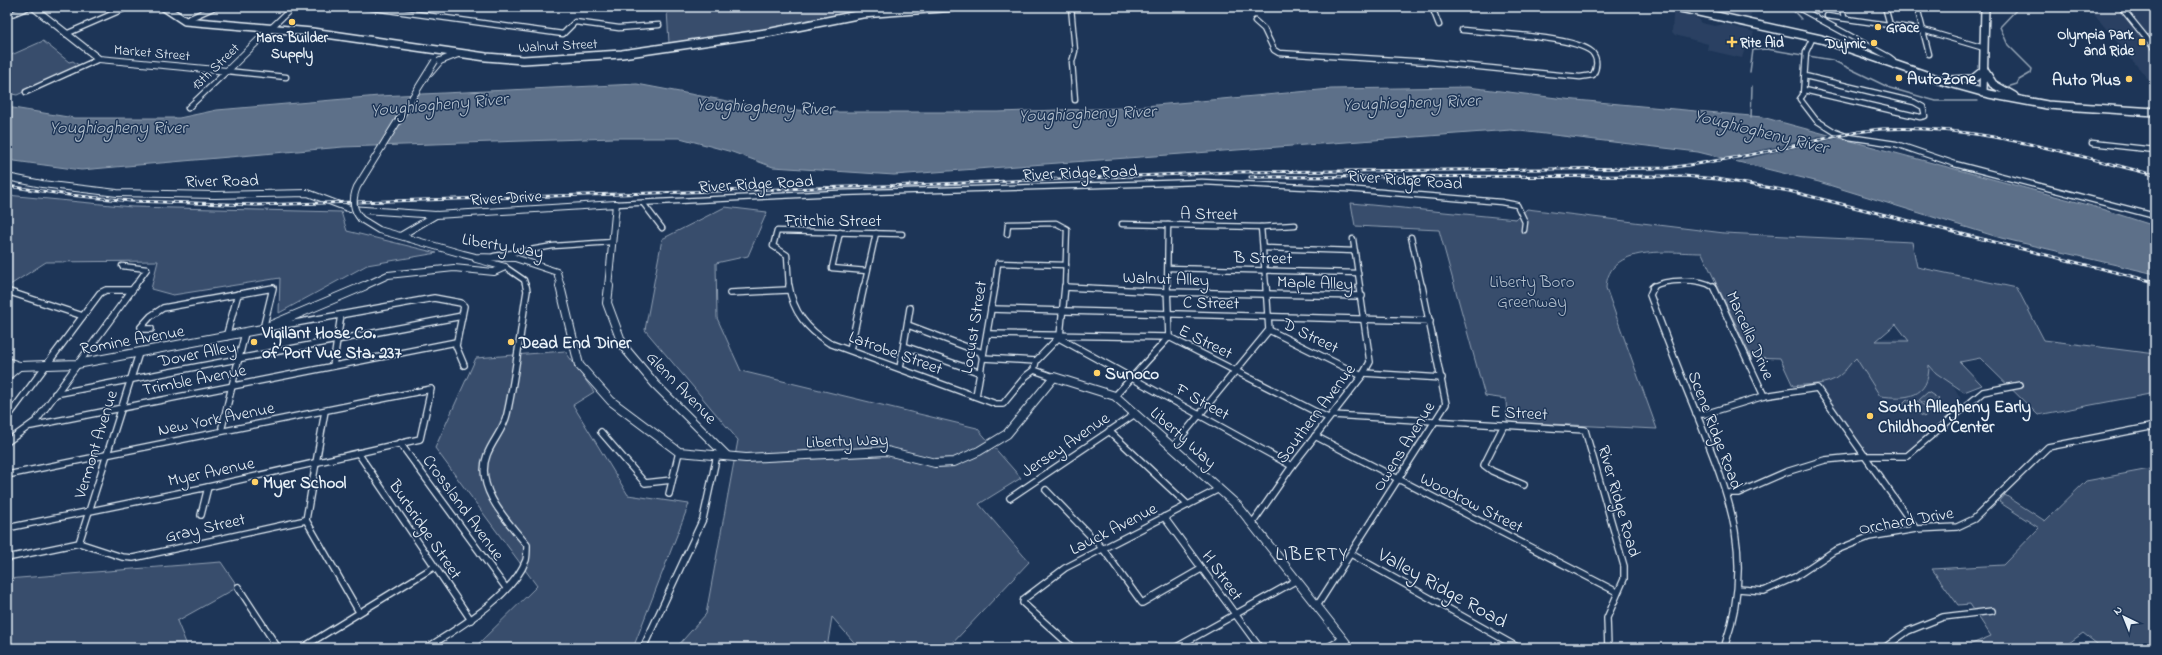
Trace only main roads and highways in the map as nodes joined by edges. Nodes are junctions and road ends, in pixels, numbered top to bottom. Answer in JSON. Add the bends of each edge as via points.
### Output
{"nodes":[{"id":1,"x":164,"y":7,"type":"edge"},
{"id":2,"x":956,"y":7,"type":"edge"},
{"id":3,"x":1676,"y":7,"type":"edge"},
{"id":4,"x":1985,"y":7,"type":"edge"},
{"id":5,"x":1709,"y":10,"type":"edge"},
{"id":6,"x":1891,"y":62,"type":"junction"},
{"id":7,"x":1984,"y":70,"type":"junction"},
{"id":8,"x":1945,"y":79,"type":"junction"},
{"id":9,"x":1983,"y":91,"type":"junction"},
{"id":10,"x":2020,"y":99,"type":"junction"},
{"id":11,"x":2083,"y":108,"type":"junction"},
{"id":12,"x":2155,"y":112,"type":"edge"}],
"edges":[{"from":1,"to":2,"type":"main road","name":"Walnut Street","via":[[185,21],[341,35],[516,60],[622,54],[772,32],[862,14]]},
{"from":3,"to":5,"type":"main road"},
{"from":4,"to":7,"type":"main road"},
{"from":5,"to":6,"type":"main road","via":[[1813,37]]},
{"from":6,"to":8,"type":"main road"},
{"from":6,"to":9,"type":"main road","via":[[1934,79]]},
{"from":7,"to":8,"type":"main road","via":[[1973,79]]},
{"from":7,"to":9,"type":"main road"},
{"from":7,"to":10,"type":"main road","via":[[1993,84]]},
{"from":8,"to":9,"type":"main road"},
{"from":9,"to":10,"type":"main road"},
{"from":9,"to":11,"type":"main road","via":[[2030,103]]},
{"from":10,"to":11,"type":"main road"},
{"from":11,"to":12,"type":"main road"}]}
